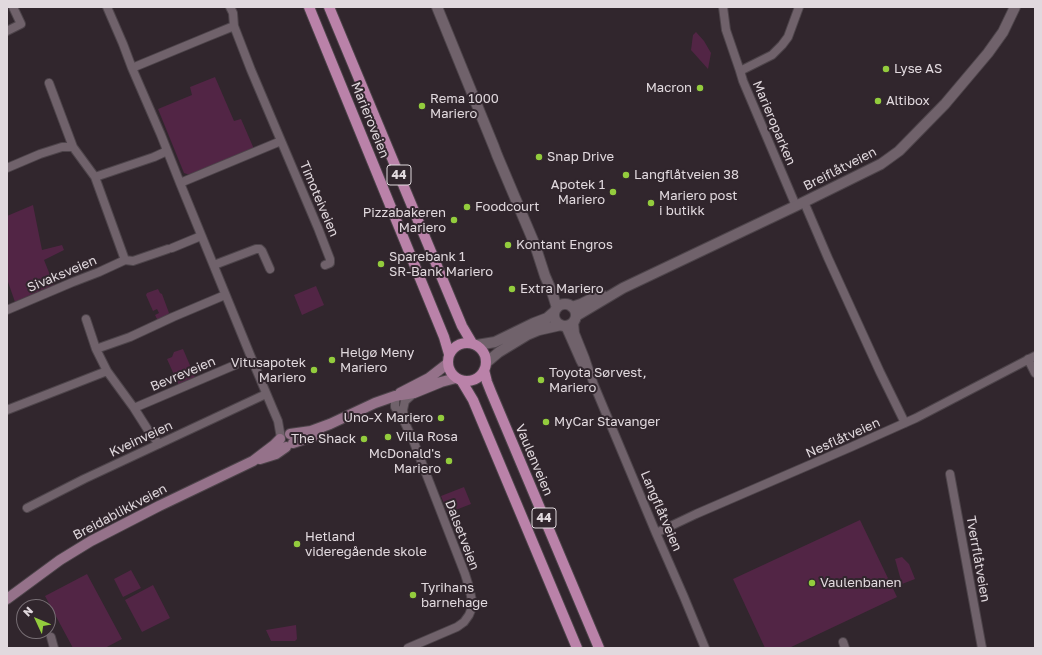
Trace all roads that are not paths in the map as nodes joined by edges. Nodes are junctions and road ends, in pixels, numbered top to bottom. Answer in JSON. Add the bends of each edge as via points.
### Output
{"nodes":[{"id":1,"x":13,"y":7,"type":"edge"},
{"id":2,"x":107,"y":7,"type":"edge"},
{"id":3,"x":230,"y":7,"type":"edge"},
{"id":4,"x":309,"y":7,"type":"edge"},
{"id":5,"x":329,"y":7,"type":"edge"},
{"id":6,"x":437,"y":7,"type":"edge"},
{"id":7,"x":723,"y":7,"type":"edge"},
{"id":8,"x":799,"y":7,"type":"edge"},
{"id":9,"x":1015,"y":7,"type":"edge"},
{"id":10,"x":234,"y":26,"type":"junction"},
{"id":11,"x":7,"y":31,"type":"edge"},
{"id":12,"x":132,"y":68,"type":"junction"},
{"id":13,"x":740,"y":70,"type":"junction"},
{"id":14,"x":49,"y":83,"type":"dead end"},
{"id":15,"x":281,"y":141,"type":"junction"},
{"id":16,"x":73,"y":147,"type":"junction"},
{"id":17,"x":167,"y":151,"type":"junction"},
{"id":18,"x":7,"y":168,"type":"edge"},
{"id":19,"x":95,"y":177,"type":"junction"},
{"id":20,"x":180,"y":183,"type":"junction"},
{"id":21,"x":800,"y":204,"type":"junction"},
{"id":22,"x":202,"y":236,"type":"junction"},
{"id":23,"x":125,"y":260,"type":"junction"},
{"id":24,"x":214,"y":265,"type":"junction"},
{"id":25,"x":325,"y":265,"type":"dead end"},
{"id":26,"x":270,"y":269,"type":"dead end"},
{"id":27,"x":225,"y":295,"type":"junction"},
{"id":28,"x":7,"y":310,"type":"edge"},
{"id":29,"x":566,"y":315,"type":"junction"},
{"id":30,"x":86,"y":319,"type":"dead end"},
{"id":31,"x":474,"y":344,"type":"junction"},
{"id":32,"x":96,"y":349,"type":"junction"},
{"id":33,"x":1032,"y":358,"type":"edge"},
{"id":34,"x":448,"y":359,"type":"junction"},
{"id":35,"x":242,"y":362,"type":"dead end"},
{"id":36,"x":485,"y":367,"type":"junction"},
{"id":37,"x":107,"y":371,"type":"junction"},
{"id":38,"x":1035,"y":374,"type":"edge"},
{"id":39,"x":459,"y":379,"type":"junction"},
{"id":40,"x":414,"y":393,"type":"junction"},
{"id":41,"x":266,"y":394,"type":"junction"},
{"id":42,"x":395,"y":396,"type":"junction"},
{"id":43,"x":134,"y":408,"type":"junction"},
{"id":44,"x":7,"y":410,"type":"edge"},
{"id":45,"x":404,"y":421,"type":"junction"},
{"id":46,"x":905,"y":423,"type":"junction"},
{"id":47,"x":287,"y":439,"type":"junction"},
{"id":48,"x":159,"y":444,"type":"junction"},
{"id":49,"x":950,"y":474,"type":"dead end"},
{"id":50,"x":27,"y":508,"type":"dead end"},
{"id":51,"x":656,"y":533,"type":"junction"},
{"id":52,"x":7,"y":599,"type":"edge"},
{"id":53,"x":408,"y":648,"type":"edge"},
{"id":54,"x":577,"y":648,"type":"edge"},
{"id":55,"x":599,"y":648,"type":"edge"},
{"id":56,"x":705,"y":648,"type":"edge"},
{"id":57,"x":982,"y":648,"type":"edge"}],
"edges":[{"from":1,"to":11,"type":"street","via":[[21,24]]},
{"from":2,"to":12,"type":"street"},
{"from":3,"to":10,"type":"street","name":"Timoteiveien"},
{"from":4,"to":34,"type":"main road","name":"Marieroveien","number":"44","via":[[444,337]]},
{"from":5,"to":31,"type":"main road","name":"Marieroveien","number":"44","via":[[462,326]]},
{"from":6,"to":29,"type":"street","name":"Langflåtveien","via":[[535,245],[551,274]]},
{"from":7,"to":13,"type":"street","name":"Marieroparken","via":[[726,30]]},
{"from":8,"to":13,"type":"street","name":"Marieroparken","via":[[788,37],[782,44],[772,54]]},
{"from":9,"to":21,"type":"street","name":"Breiflåtveien","via":[[1003,32],[988,53],[945,104],[899,152],[881,164]]},
{"from":10,"to":12,"type":"street"},
{"from":10,"to":15,"type":"street","name":"Timoteiveien"},
{"from":12,"to":17,"type":"street"},
{"from":13,"to":21,"type":"street","name":"Marieroparken"},
{"from":14,"to":16,"type":"street"},
{"from":15,"to":20,"type":"street"},
{"from":15,"to":25,"type":"street","name":"Timoteiveien","via":[[330,259],[330,263]]},
{"from":16,"to":18,"type":"street","via":[[62,147]]},
{"from":16,"to":19,"type":"street"},
{"from":17,"to":19,"type":"street"},
{"from":17,"to":20,"type":"street"},
{"from":19,"to":23,"type":"street"},
{"from":20,"to":22,"type":"street"},
{"from":21,"to":29,"type":"street","name":"Breiflåtveien"},
{"from":21,"to":46,"type":"street","name":"Marieroparken"},
{"from":22,"to":23,"type":"street","name":"Sivaksveien","via":[[133,261]]},
{"from":22,"to":24,"type":"street"},
{"from":23,"to":28,"type":"street","name":"Sivaksveien"},
{"from":24,"to":26,"type":"street","via":[[260,249]]},
{"from":24,"to":27,"type":"street"},
{"from":27,"to":32,"type":"street","via":[[130,337]]},
{"from":27,"to":41,"type":"street"},
{"from":29,"to":31,"type":"street","name":"Breiflåtveien","via":[[547,318],[495,342]]},
{"from":29,"to":36,"type":"street","name":"Breiflåtveien","via":[[505,348]]},
{"from":29,"to":51,"type":"street","name":"Langflåtveien","via":[[580,360],[594,385]]},
{"from":30,"to":32,"type":"street"},
{"from":31,"to":34,"type":"main road","via":[[459,344],[453,348]]},
{"from":31,"to":36,"type":"main road","number":"44","via":[[484,353]]},
{"from":32,"to":37,"type":"street"},
{"from":33,"to":38,"type":"street"},
{"from":33,"to":46,"type":"street","name":"Nesflåtveien"},
{"from":34,"to":39,"type":"main road","number":"44","via":[[449,370]]},
{"from":34,"to":42,"type":"main road","name":"Breidablikkveien","via":[[429,378]]},
{"from":35,"to":43,"type":"street","name":"Bevreveien"},
{"from":36,"to":39,"type":"main road","via":[[474,380]]},
{"from":36,"to":55,"type":"main road","name":"Vaulenveien","number":"44","via":[[491,392]]},
{"from":37,"to":43,"type":"street"},
{"from":37,"to":44,"type":"street"},
{"from":39,"to":40,"type":"main road","name":"Breidablikkveien","via":[[446,380]]},
{"from":39,"to":54,"type":"main road","number":"44","via":[[472,400]]},
{"from":40,"to":42,"type":"main road","name":"Breidablikkveien"},
{"from":40,"to":45,"type":"street","name":"Dalsetveien","via":[[405,401]]},
{"from":41,"to":47,"type":"street"},
{"from":41,"to":48,"type":"street","name":"Kveinveien"},
{"from":42,"to":45,"type":"street","name":"Dalsetveien","via":[[395,406]]},
{"from":42,"to":47,"type":"main road","name":"Breidablikkveien","via":[[330,424],[314,436]]},
{"from":43,"to":48,"type":"street"},
{"from":45,"to":53,"type":"street","name":"Dalsetveien","via":[[465,574],[473,604],[469,615],[460,625]]},
{"from":46,"to":51,"type":"street","name":"Nesflåtveien"},
{"from":47,"to":52,"type":"main road","name":"Breidablikkveien","via":[[253,461],[91,541]]},
{"from":48,"to":50,"type":"street","name":"Kveinveien"},
{"from":49,"to":57,"type":"street","name":"Tverrflåtveien"},
{"from":51,"to":56,"type":"street","name":"Langflåtveien"}]}
